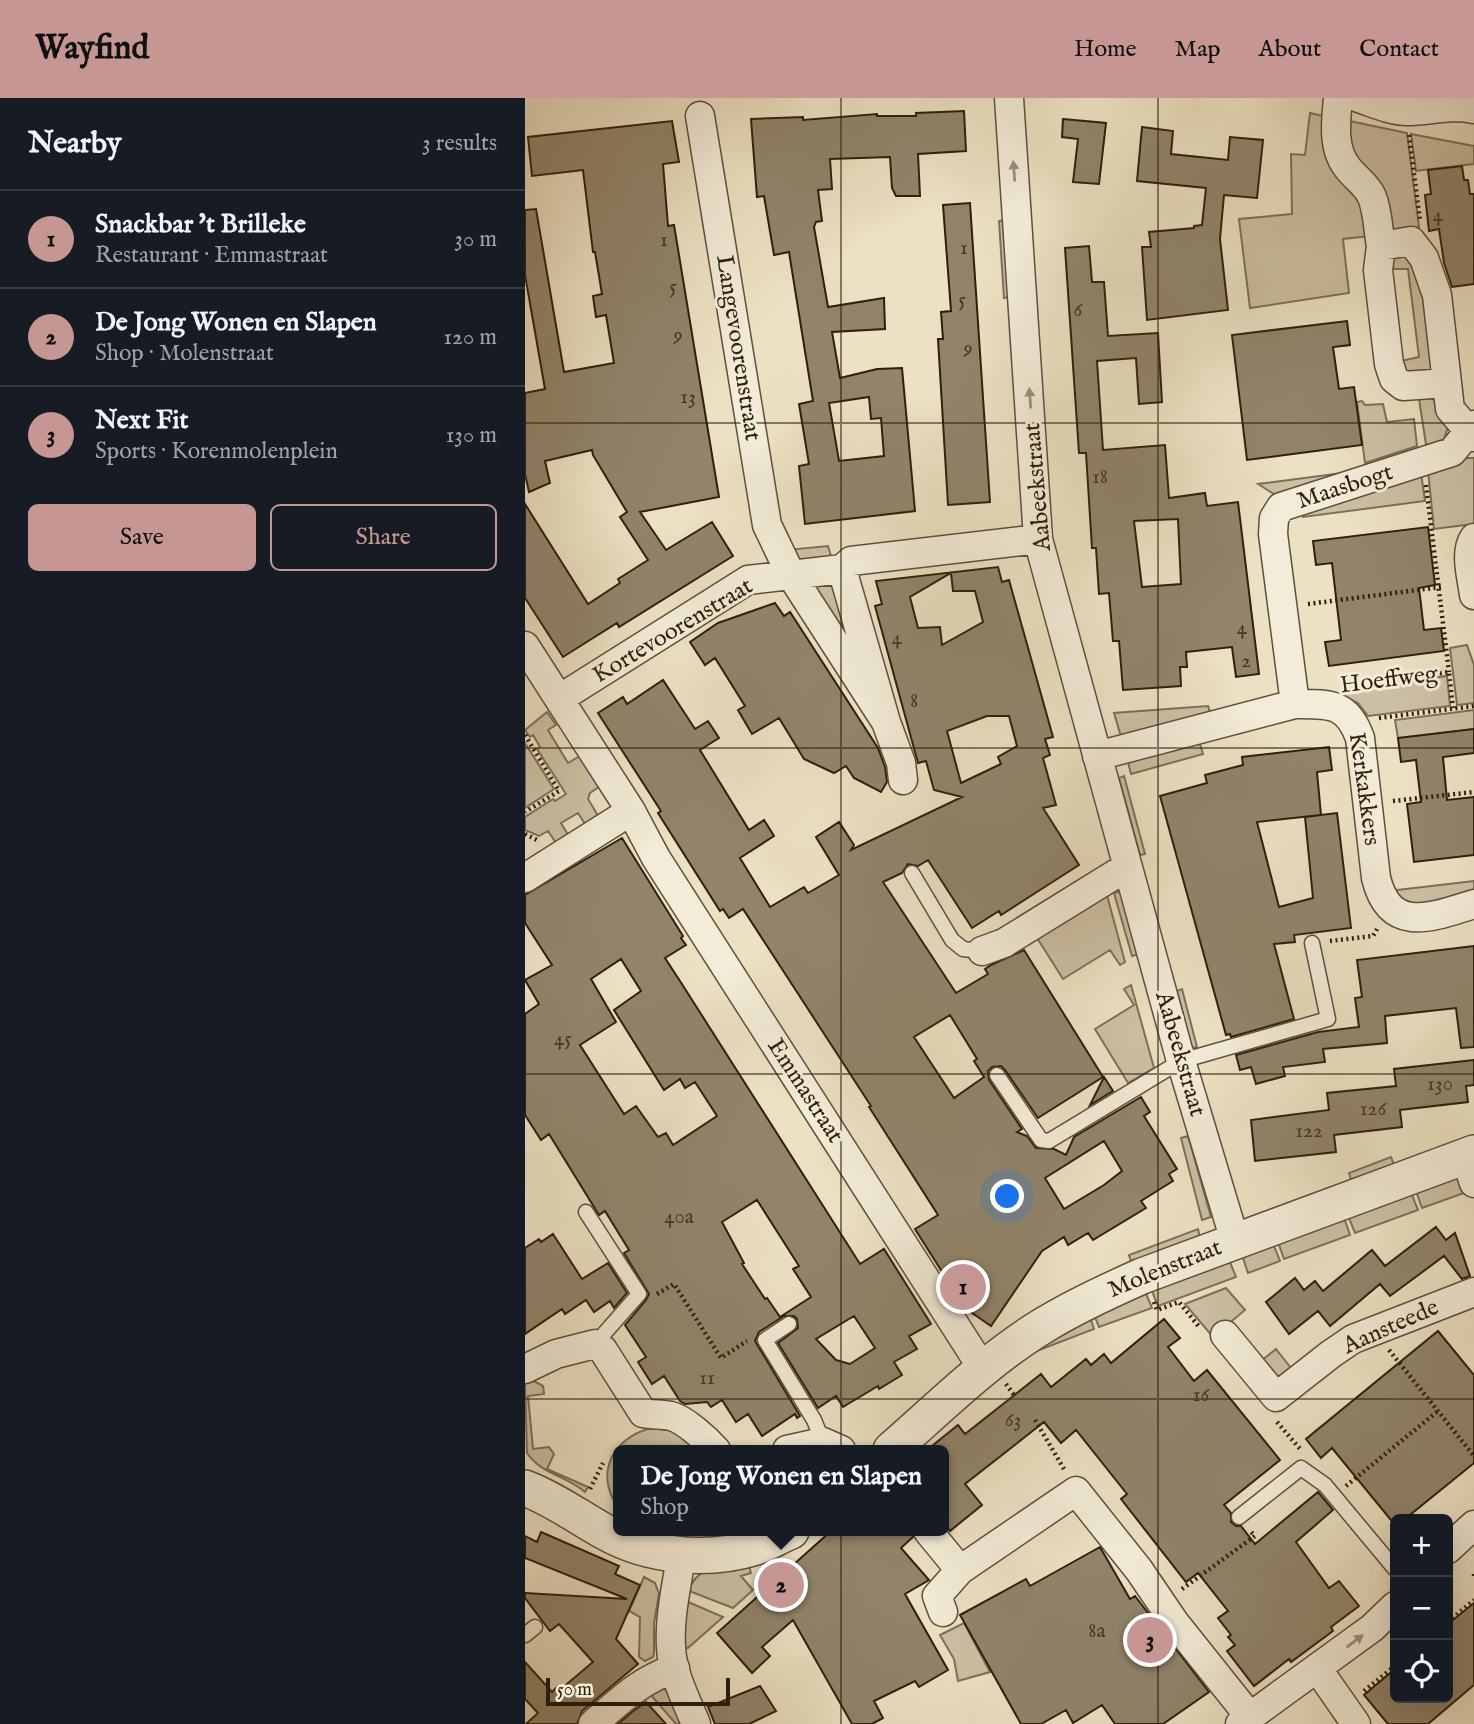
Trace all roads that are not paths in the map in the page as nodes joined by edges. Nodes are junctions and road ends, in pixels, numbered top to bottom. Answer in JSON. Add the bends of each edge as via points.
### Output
{"nodes":[{"id":1,"x":1009,"y":98,"type":"edge"},
{"id":2,"x":1338,"y":98,"type":"edge"},
{"id":3,"x":1383,"y":103,"type":"edge"},
{"id":4,"x":1474,"y":109,"type":"edge"},
{"id":5,"x":701,"y":116,"type":"dead end"},
{"id":6,"x":1381,"y":246,"type":"junction"},
{"id":7,"x":1447,"y":383,"type":"junction"},
{"id":8,"x":1473,"y":431,"type":"edge"},
{"id":9,"x":1474,"y":538,"type":"edge"},
{"id":10,"x":1038,"y":539,"type":"junction"},
{"id":11,"x":842,"y":569,"type":"junction"},
{"id":12,"x":791,"y":575,"type":"junction"},
{"id":13,"x":1473,"y":590,"type":"edge"},
{"id":14,"x":525,"y":646,"type":"edge"},
{"id":15,"x":559,"y":699,"type":"junction"},
{"id":16,"x":1295,"y":704,"type":"junction"},
{"id":17,"x":886,"y":722,"type":"junction"},
{"id":18,"x":1097,"y":756,"type":"junction"},
{"id":19,"x":903,"y":780,"type":"dead end"},
{"id":20,"x":631,"y":811,"type":"junction"},
{"id":21,"x":1127,"y":867,"type":"junction"},
{"id":22,"x":912,"y":873,"type":"dead end"},
{"id":23,"x":525,"y":878,"type":"edge"},
{"id":24,"x":1474,"y":904,"type":"edge"},
{"id":25,"x":1313,"y":943,"type":"road end"},
{"id":26,"x":982,"y":951,"type":"joint"},
{"id":27,"x":1181,"y":1061,"type":"junction"},
{"id":28,"x":997,"y":1075,"type":"dead end"},
{"id":29,"x":1471,"y":1164,"type":"edge"},
{"id":30,"x":586,"y":1212,"type":"dead end"},
{"id":31,"x":1235,"y":1241,"type":"junction"},
{"id":32,"x":1474,"y":1292,"type":"edge"},
{"id":33,"x":789,"y":1324,"type":"dead end"},
{"id":34,"x":1225,"y":1335,"type":"road end"},
{"id":35,"x":595,"y":1344,"type":"junction"},
{"id":36,"x":525,"y":1369,"type":"edge"},
{"id":37,"x":982,"y":1369,"type":"junction"},
{"id":38,"x":712,"y":1445,"type":"edge"},
{"id":39,"x":831,"y":1445,"type":"edge"},
{"id":40,"x":897,"y":1445,"type":"edge"},
{"id":41,"x":525,"y":1488,"type":"edge"},
{"id":42,"x":1239,"y":1517,"type":"road end"},
{"id":43,"x":1474,"y":1525,"type":"edge"},
{"id":44,"x":778,"y":1536,"type":"edge"},
{"id":45,"x":932,"y":1536,"type":"edge"},
{"id":46,"x":1453,"y":1544,"type":"edge"},
{"id":47,"x":681,"y":1556,"type":"junction"},
{"id":48,"x":1390,"y":1563,"type":"edge"},
{"id":49,"x":960,"y":1570,"type":"junction"},
{"id":50,"x":1390,"y":1611,"type":"edge"},
{"id":51,"x":943,"y":1612,"type":"dead end"},
{"id":52,"x":675,"y":1668,"type":"junction"},
{"id":53,"x":1317,"y":1668,"type":"junction"},
{"id":54,"x":1245,"y":1721,"type":"edge"},
{"id":55,"x":593,"y":1724,"type":"edge"},
{"id":56,"x":696,"y":1724,"type":"edge"},
{"id":57,"x":1356,"y":1724,"type":"edge"}],
"edges":[{"from":10,"to":1,"type":"street","name":"Aabeekstraat","one_way":true},
{"from":2,"to":6,"type":"street","via":[[1338,148],[1343,162],[1373,200]]},
{"from":3,"to":4,"type":"street"},
{"from":5,"to":12,"type":"street","name":"Langevoorenstraat","via":[[767,525]]},
{"from":6,"to":7,"type":"street","via":[[1411,241],[1424,258],[1437,295]]},
{"from":6,"to":7,"type":"street","via":[[1378,270],[1394,379],[1403,386]]},
{"from":7,"to":8,"type":"street","via":[[1450,409]]},
{"from":8,"to":16,"type":"street","name":"Maasbogt","via":[[1452,452],[1281,508],[1274,518]]},
{"from":9,"to":13,"type":"street","via":[[1469,557]]},
{"from":10,"to":11,"type":"street","name":"Kortevoorenstraat","via":[[851,561]]},
{"from":10,"to":18,"type":"street","name":"Aabeekstraat"},
{"from":11,"to":12,"type":"street","name":"Kortevoorenstraat"},
{"from":11,"to":17,"type":"street"},
{"from":12,"to":15,"type":"street","name":"Kortevoorenstraat","via":[[748,580]]},
{"from":12,"to":17,"type":"street"},
{"from":14,"to":15,"type":"street","name":"Emmastraat"},
{"from":15,"to":20,"type":"street","name":"Emmastraat"},
{"from":16,"to":18,"type":"street","name":"Kerkakkers"},
{"from":16,"to":24,"type":"street","name":"Kerkakkers","via":[[1337,708],[1354,721],[1360,738],[1376,878],[1389,907],[1417,919]]},
{"from":17,"to":19,"type":"street"},
{"from":18,"to":21,"type":"street","name":"Aabeekstraat"},
{"from":20,"to":23,"type":"street"},
{"from":20,"to":37,"type":"street","name":"Emmastraat","via":[[656,858]]},
{"from":21,"to":26,"type":"street","via":[[1004,943]]},
{"from":21,"to":27,"type":"street","name":"Aabeekstraat"},
{"from":22,"to":26,"type":"lane","via":[[953,940],[964,949]]},
{"from":25,"to":27,"type":"lane","via":[[1328,1019]]},
{"from":27,"to":28,"type":"lane","via":[[1049,1141],[1041,1140]]},
{"from":27,"to":31,"type":"street","name":"Aabeekstraat"},
{"from":29,"to":31,"type":"street","name":"Molenstraat"},
{"from":30,"to":35,"type":"lane","via":[[639,1294]]},
{"from":31,"to":37,"type":"street","name":"Molenstraat","via":[[1103,1293],[1041,1327]]},
{"from":32,"to":34,"type":"street","name":"Aansteede","via":[[1353,1339],[1276,1397]]},
{"from":33,"to":39,"type":"lane","via":[[765,1340]]},
{"from":35,"to":36,"type":"street","via":[[556,1354]]},
{"from":35,"to":38,"type":"street","via":[[643,1413],[674,1416]]},
{"from":37,"to":40,"type":"street","name":"Molenstraat"},
{"from":41,"to":47,"type":"street","via":[[550,1497],[607,1534]]},
{"from":42,"to":48,"type":"lane","via":[[1301,1468],[1325,1485]]},
{"from":43,"to":46,"type":"street"},
{"from":44,"to":47,"type":"street","via":[[749,1548]]},
{"from":45,"to":49,"type":"street"},
{"from":47,"to":52,"type":"street","via":[[671,1626]]},
{"from":49,"to":51,"type":"street","via":[[937,1596]]},
{"from":49,"to":54,"type":"street","via":[[1076,1491],[1139,1570]]},
{"from":53,"to":50,"type":"street","one_way":true},
{"from":52,"to":55,"type":"street","via":[[638,1685]]},
{"from":52,"to":56,"type":"street"},
{"from":53,"to":54,"type":"street"},
{"from":53,"to":57,"type":"street"}]}
